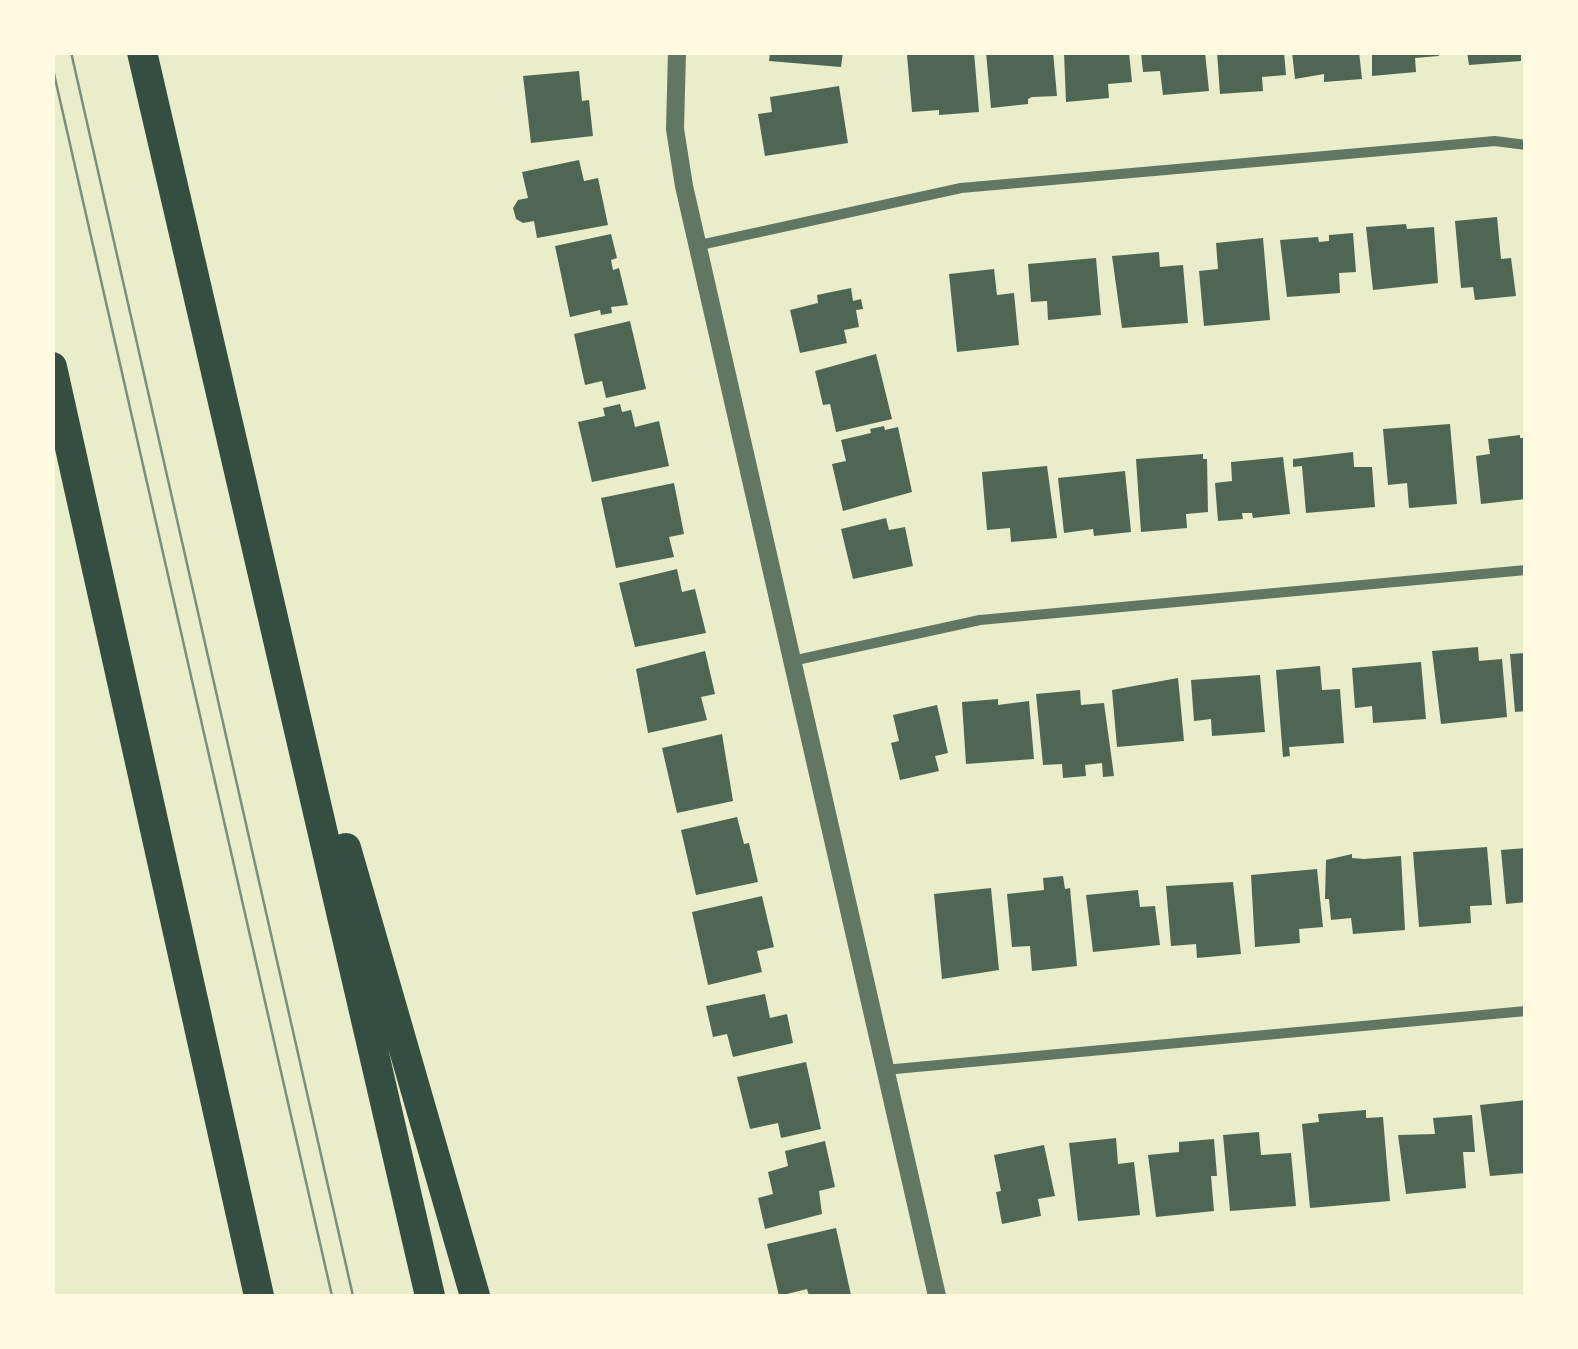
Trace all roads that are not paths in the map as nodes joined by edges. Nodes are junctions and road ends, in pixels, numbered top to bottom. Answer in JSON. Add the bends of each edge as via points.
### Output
{"nodes":[{"id":1,"x":142,"y":52,"type":"edge"},
{"id":2,"x":677,"y":52,"type":"edge"},
{"id":3,"x":1526,"y":145,"type":"edge"},
{"id":4,"x":700,"y":246,"type":"junction"},
{"id":5,"x":52,"y":368,"type":"edge"},
{"id":6,"x":1526,"y":570,"type":"edge"},
{"id":7,"x":264,"y":583,"type":"junction"},
{"id":8,"x":110,"y":622,"type":"junction"},
{"id":9,"x":792,"y":661,"type":"junction"},
{"id":10,"x":1526,"y":1011,"type":"edge"},
{"id":11,"x":884,"y":1070,"type":"junction"},
{"id":12,"x":240,"y":1296,"type":"edge"},
{"id":13,"x":259,"y":1296,"type":"edge"},
{"id":14,"x":430,"y":1296,"type":"edge"},
{"id":15,"x":476,"y":1296,"type":"edge"},
{"id":16,"x":937,"y":1296,"type":"edge"}],
"edges":[{"from":1,"to":7,"type":"highway"},
{"from":2,"to":4,"type":"street","via":[[674,129]]},
{"from":3,"to":4,"type":"street","via":[[1495,141],[961,188]]},
{"from":4,"to":9,"type":"street"},
{"from":5,"to":8,"type":"highway"},
{"from":6,"to":9,"type":"street","via":[[980,620]]},
{"from":7,"to":14,"type":"highway"},
{"from":7,"to":15,"type":"highway"},
{"from":8,"to":12,"type":"highway"},
{"from":8,"to":13,"type":"highway"},
{"from":9,"to":11,"type":"street"},
{"from":10,"to":11,"type":"street"},
{"from":11,"to":16,"type":"street"}]}
